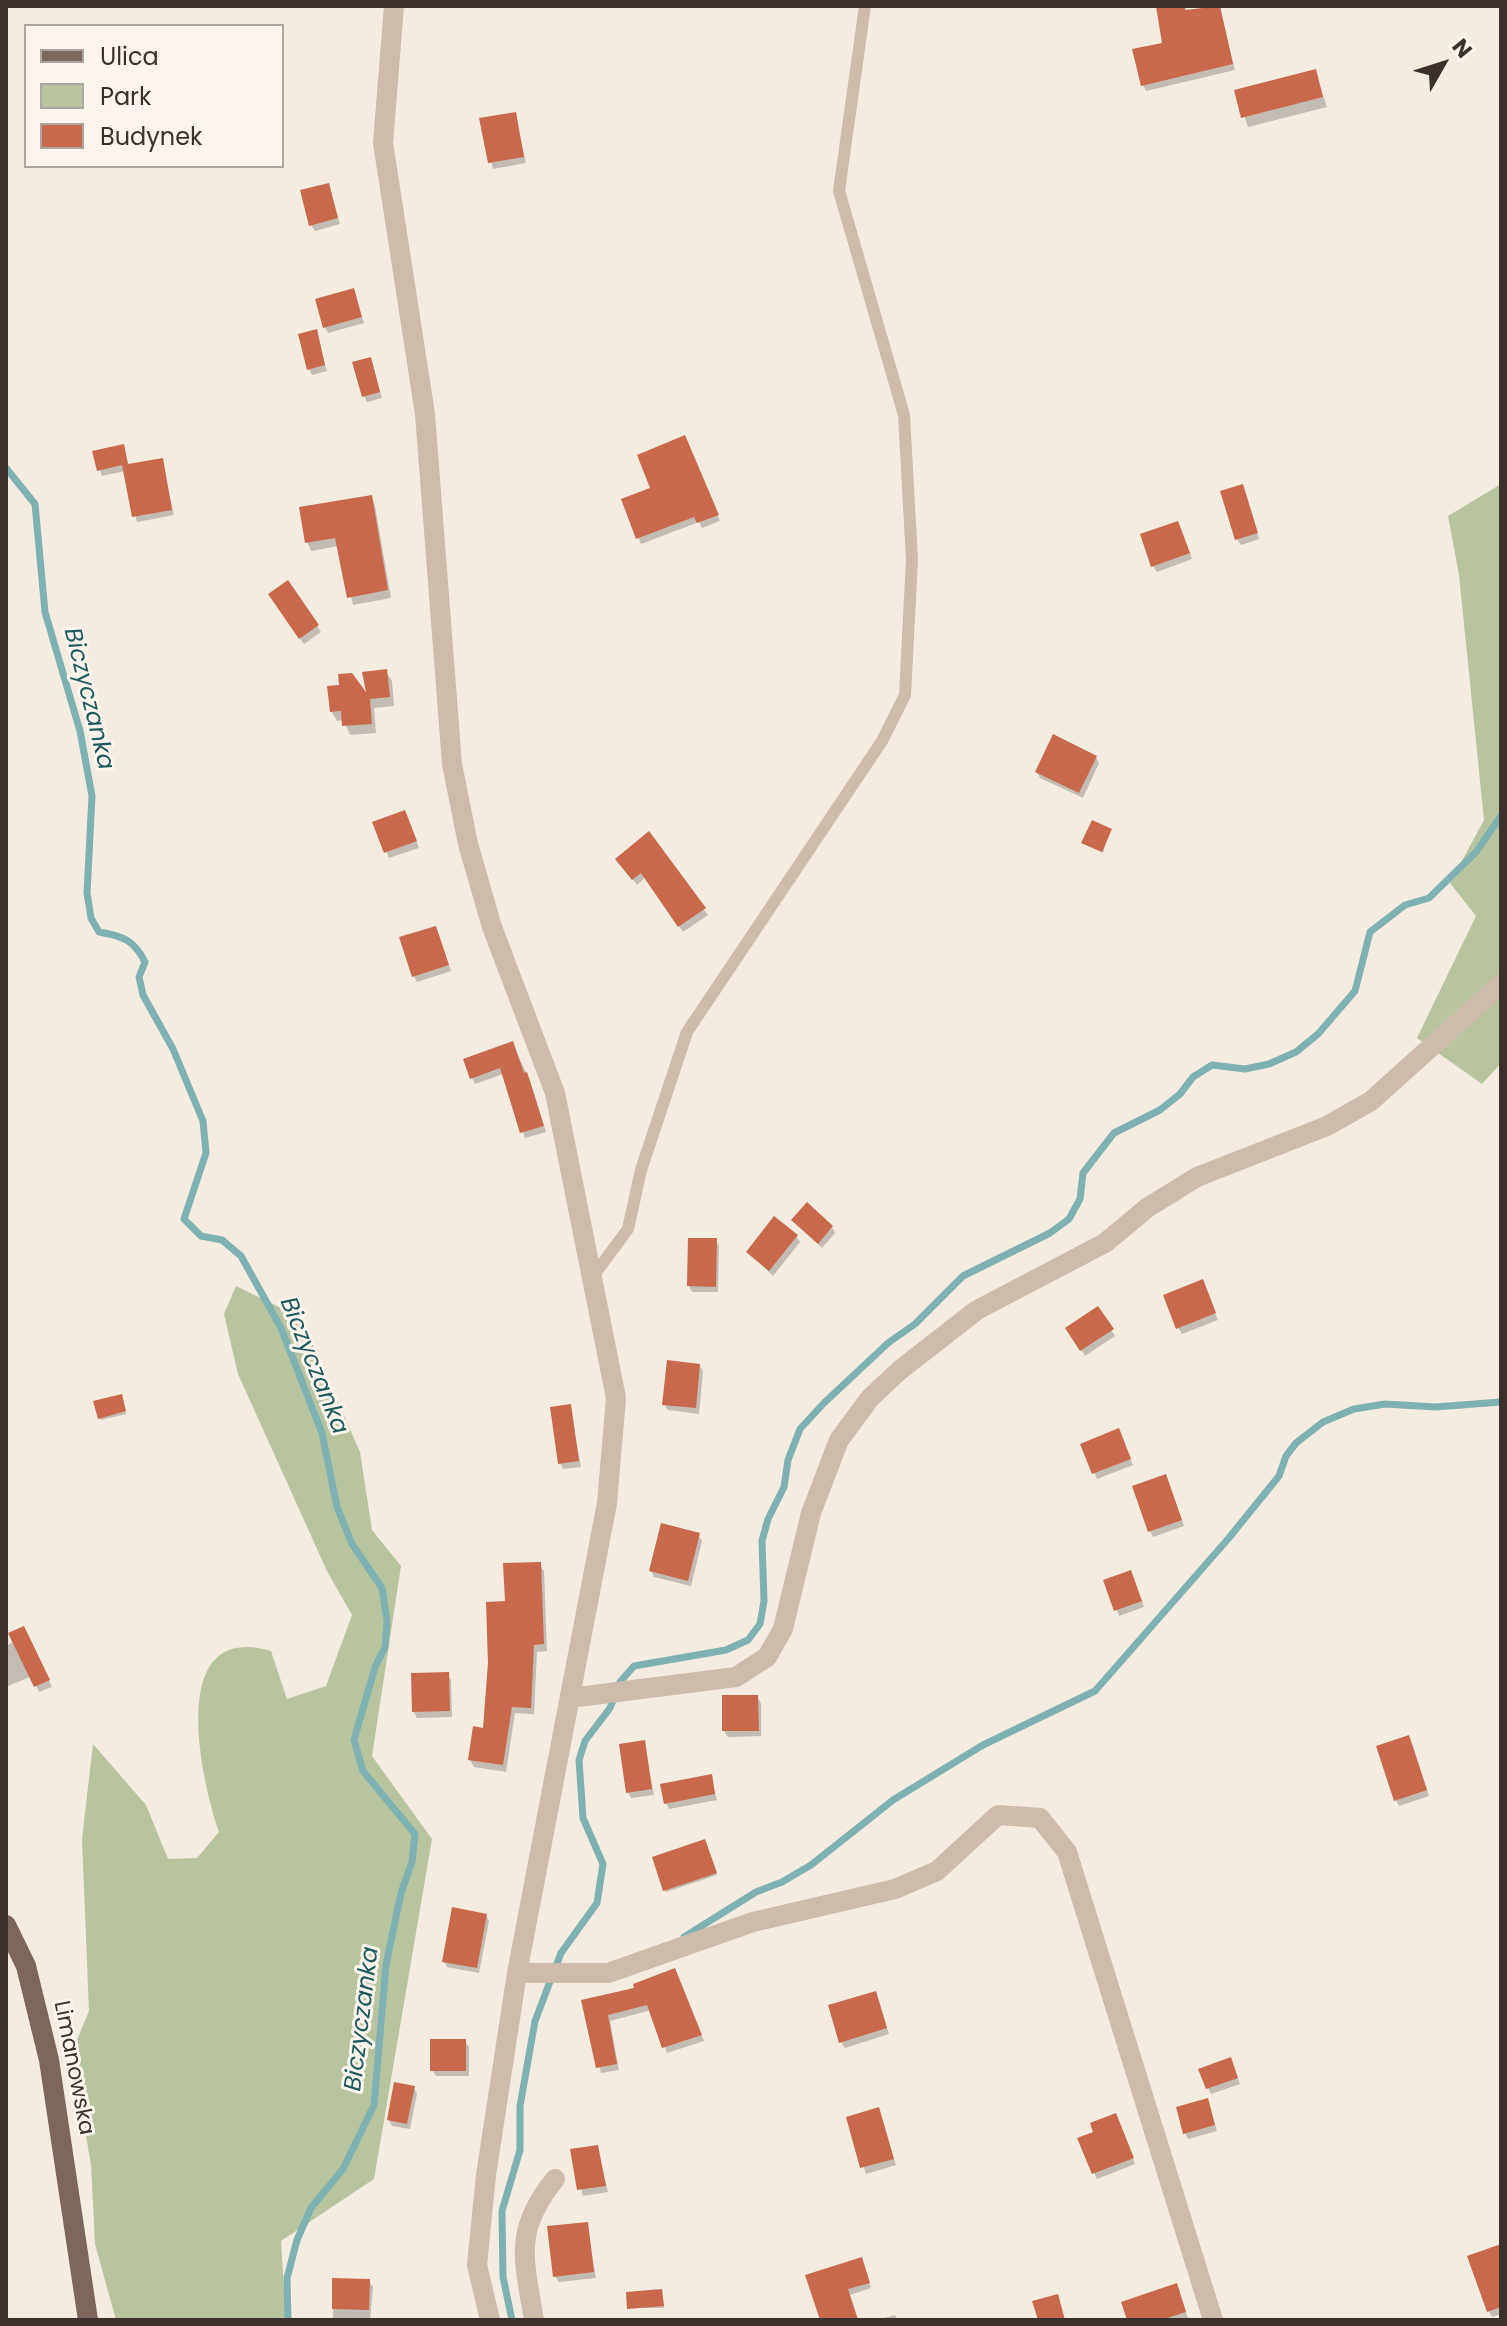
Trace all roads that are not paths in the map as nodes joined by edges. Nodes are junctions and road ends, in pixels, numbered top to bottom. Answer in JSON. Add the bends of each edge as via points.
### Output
{"nodes":[{"id":1,"x":394,"y":6,"type":"edge"},
{"id":2,"x":865,"y":6,"type":"edge"},
{"id":3,"x":1501,"y":984,"type":"edge"},
{"id":4,"x":594,"y":1275,"type":"junction"},
{"id":5,"x":570,"y":1698,"type":"junction"},
{"id":6,"x":6,"y":1925,"type":"edge"},
{"id":7,"x":517,"y":1973,"type":"junction"},
{"id":8,"x":555,"y":2179,"type":"dead end"},
{"id":9,"x":88,"y":2320,"type":"edge"},
{"id":10,"x":490,"y":2320,"type":"edge"},
{"id":11,"x":534,"y":2320,"type":"edge"},
{"id":12,"x":1213,"y":2320,"type":"edge"}],
"edges":[{"from":1,"to":4,"type":"street","via":[[383,143],[425,414],[452,764],[492,927],[555,1093]]},
{"from":2,"to":4,"type":"lane","via":[[839,191],[904,415],[912,560],[905,695],[882,741],[687,1032],[641,1170],[628,1229]]},
{"from":3,"to":5,"type":"street","via":[[1371,1101],[1327,1126],[1197,1177],[1105,1243],[998,1297],[934,1341],[870,1398],[839,1440],[811,1513],[783,1629],[767,1657],[736,1677]]},
{"from":4,"to":5,"type":"street","via":[[616,1398],[607,1503]]},
{"from":5,"to":7,"type":"street"},
{"from":6,"to":9,"type":"main road","name":"Limanowska","via":[[37,2003]]},
{"from":7,"to":10,"type":"street","via":[[477,2265]]},
{"from":7,"to":12,"type":"street","via":[[608,1973],[753,1922],[895,1889],[937,1871],[998,1815],[1040,1818],[1067,1852]]},
{"from":8,"to":11,"type":"street","via":[[536,2203],[522,2247]]}]}
